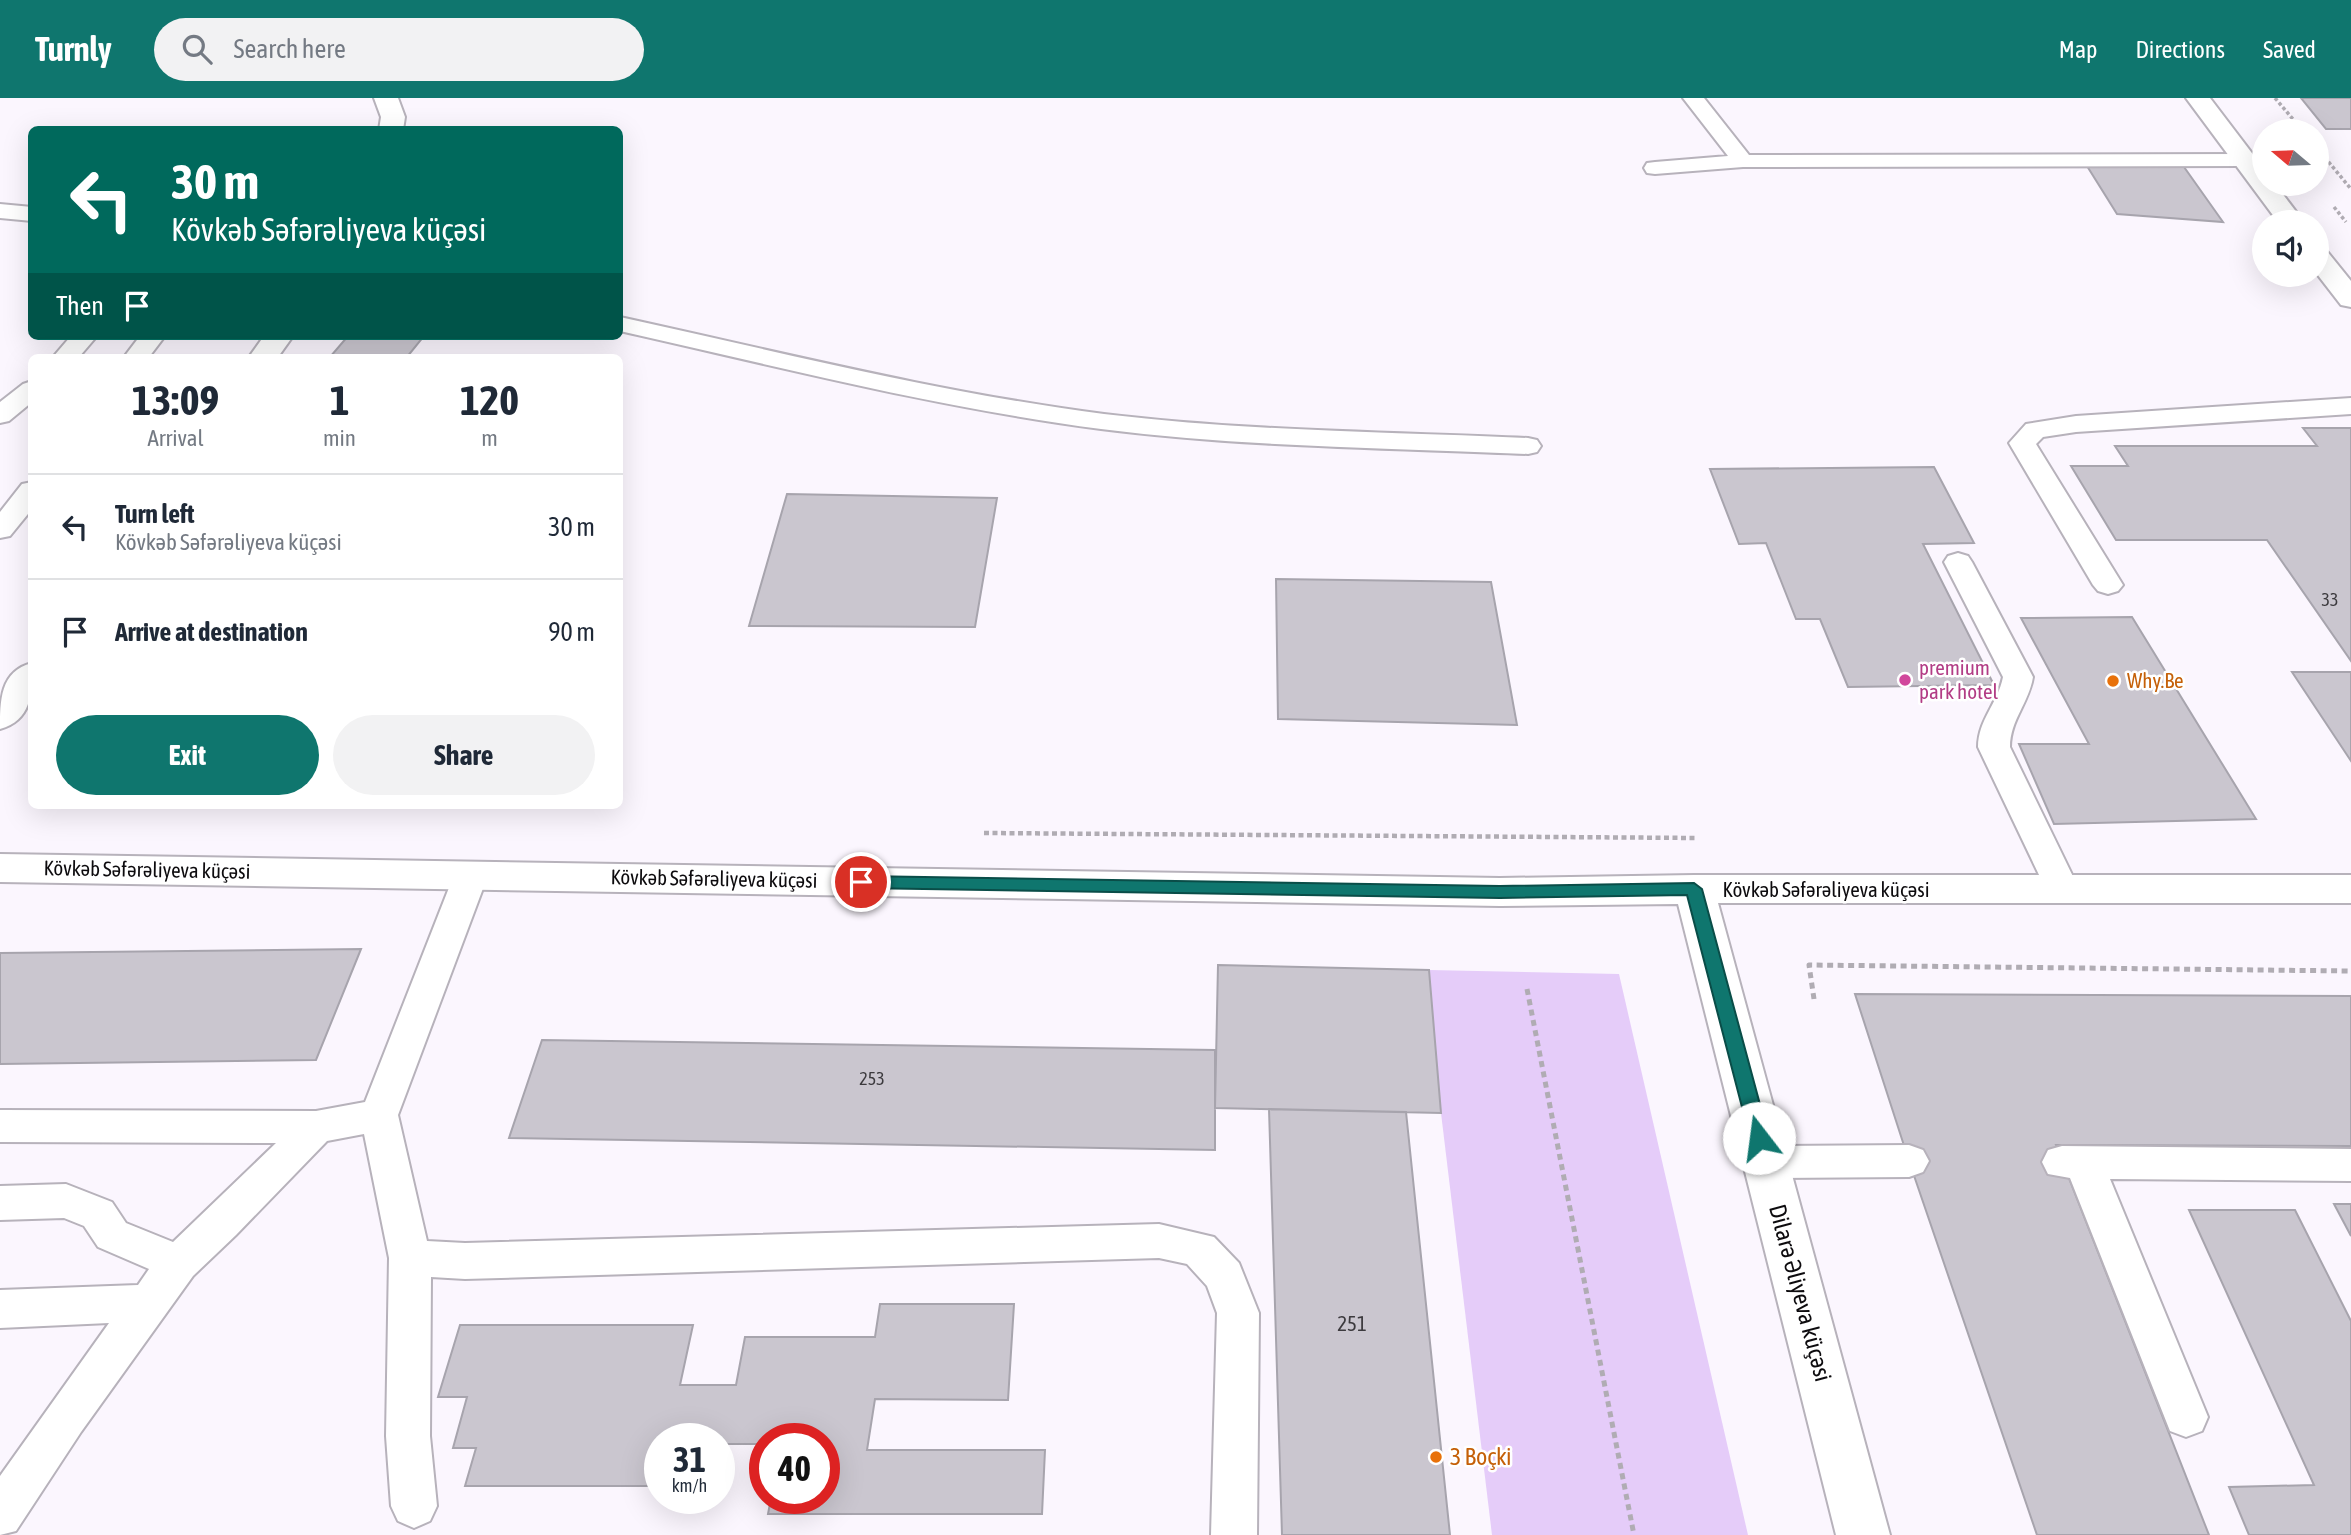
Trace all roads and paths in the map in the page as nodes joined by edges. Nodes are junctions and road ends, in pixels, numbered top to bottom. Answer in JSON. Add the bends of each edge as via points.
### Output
{"nodes":[{"id":1,"x":386,"y":98,"type":"edge"},
{"id":2,"x":1693,"y":98,"type":"edge"},
{"id":3,"x":2198,"y":98,"type":"edge"},
{"id":4,"x":2275,"y":98,"type":"edge"},
{"id":5,"x":2293,"y":119,"type":"edge"},
{"id":6,"x":392,"y":126,"type":"edge"},
{"id":7,"x":2244,"y":160,"type":"junction"},
{"id":8,"x":1743,"y":161,"type":"junction"},
{"id":9,"x":2329,"y":162,"type":"edge"},
{"id":10,"x":1655,"y":167,"type":"dead end"},
{"id":11,"x":2351,"y":189,"type":"edge"},
{"id":12,"x":2282,"y":210,"type":"edge"},
{"id":13,"x":0,"y":211,"type":"edge"},
{"id":14,"x":28,"y":214,"type":"edge"},
{"id":15,"x":2329,"y":271,"type":"edge"},
{"id":16,"x":2351,"y":299,"type":"edge"},
{"id":17,"x":623,"y":325,"type":"edge"},
{"id":18,"x":81,"y":340,"type":"edge"},
{"id":19,"x":150,"y":340,"type":"edge"},
{"id":20,"x":276,"y":340,"type":"edge"},
{"id":21,"x":68,"y":354,"type":"edge"},
{"id":22,"x":138,"y":354,"type":"edge"},
{"id":23,"x":265,"y":354,"type":"edge"},
{"id":24,"x":28,"y":392,"type":"edge"},
{"id":25,"x":2351,"y":406,"type":"edge"},
{"id":26,"x":0,"y":415,"type":"edge"},
{"id":27,"x":1528,"y":446,"type":"dead end"},
{"id":28,"x":28,"y":495,"type":"edge"},
{"id":29,"x":0,"y":530,"type":"edge"},
{"id":30,"x":1958,"y":562,"type":"dead end"},
{"id":31,"x":2108,"y":585,"type":"dead end"},
{"id":32,"x":28,"y":679,"type":"edge"},
{"id":33,"x":0,"y":717,"type":"edge"},
{"id":34,"x":975,"y":832,"type":"dead end"},
{"id":35,"x":1710,"y":838,"type":"dead end"},
{"id":36,"x":0,"y":868,"type":"edge"},
{"id":37,"x":471,"y":875,"type":"junction"},
{"id":38,"x":1694,"y":889,"type":"junction"},
{"id":39,"x":2351,"y":889,"type":"edge"},
{"id":40,"x":2063,"y":891,"type":"junction"},
{"id":41,"x":2351,"y":971,"type":"edge"},
{"id":42,"x":1527,"y":989,"type":"dead end"},
{"id":43,"x":1814,"y":999,"type":"dead end"},
{"id":44,"x":379,"y":1115,"type":"junction"},
{"id":45,"x":0,"y":1126,"type":"edge"},
{"id":46,"x":316,"y":1127,"type":"junction"},
{"id":47,"x":1909,"y":1161,"type":"dead end"},
{"id":48,"x":1766,"y":1162,"type":"junction"},
{"id":49,"x":2351,"y":1165,"type":"edge"},
{"id":50,"x":0,"y":1203,"type":"edge"},
{"id":51,"x":410,"y":1258,"type":"junction"},
{"id":52,"x":178,"y":1263,"type":"junction"},
{"id":53,"x":149,"y":1303,"type":"junction"},
{"id":54,"x":0,"y":1310,"type":"edge"},
{"id":55,"x":2186,"y":1417,"type":"dead end"},
{"id":56,"x":414,"y":1506,"type":"dead end"},
{"id":57,"x":0,"y":1515,"type":"edge"},
{"id":58,"x":1234,"y":1535,"type":"edge"},
{"id":59,"x":1634,"y":1535,"type":"edge"},
{"id":60,"x":1863,"y":1535,"type":"edge"}],
"edges":[{"from":1,"to":6,"type":"street"},
{"from":2,"to":8,"type":"lane"},
{"from":3,"to":7,"type":"street"},
{"from":4,"to":5,"type":"path"},
{"from":7,"to":8,"type":"lane"},
{"from":7,"to":12,"type":"street"},
{"from":8,"to":10,"type":"lane"},
{"from":9,"to":11,"type":"path"},
{"from":13,"to":14,"type":"lane"},
{"from":15,"to":16,"type":"street"},
{"from":17,"to":27,"type":"lane","via":[[916,389],[1101,421],[1198,431]]},
{"from":18,"to":21,"type":"lane"},
{"from":19,"to":22,"type":"lane"},
{"from":20,"to":23,"type":"street"},
{"from":24,"to":26,"type":"lane"},
{"from":25,"to":31,"type":"lane","via":[[2035,430],[2022,443]]},
{"from":28,"to":29,"type":"lane"},
{"from":30,"to":40,"type":"lane","via":[[2018,677],[2017,691],[1992,731],[1994,747]]},
{"from":32,"to":33,"type":"street"},
{"from":34,"to":35,"type":"path"},
{"from":36,"to":37,"type":"street","name":"Kövkəb Səfərəliyeva küçəsi"},
{"from":37,"to":38,"type":"street","name":"Kövkəb Səfərəliyeva küçəsi","via":[[1500,892]]},
{"from":37,"to":44,"type":"lane"},
{"from":38,"to":40,"type":"street","name":"Kövkəb Səfərəliyeva küçəsi"},
{"from":38,"to":48,"type":"street","name":"Dilarə Əliyeva küçəsi"},
{"from":39,"to":40,"type":"street","name":"Kövkəb Səfərəliyeva küçəsi"},
{"from":41,"to":43,"type":"path","via":[[1809,965]]},
{"from":42,"to":59,"type":"path"},
{"from":44,"to":46,"type":"lane"},
{"from":44,"to":51,"type":"lane"},
{"from":45,"to":46,"type":"lane"},
{"from":46,"to":52,"type":"lane"},
{"from":47,"to":48,"type":"lane"},
{"from":48,"to":60,"type":"street","name":"Dilarə Əliyeva küçəsi"},
{"from":49,"to":55,"type":"lane","via":[[2072,1162]]},
{"from":50,"to":52,"type":"lane","via":[[66,1201],[99,1213],[112,1235]]},
{"from":51,"to":56,"type":"lane","via":[[408,1436]]},
{"from":51,"to":58,"type":"lane","via":[[465,1261],[1159,1241],[1199,1249],[1224,1276],[1238,1313]]},
{"from":52,"to":53,"type":"lane"},
{"from":53,"to":54,"type":"lane"},
{"from":53,"to":57,"type":"lane"}]}
